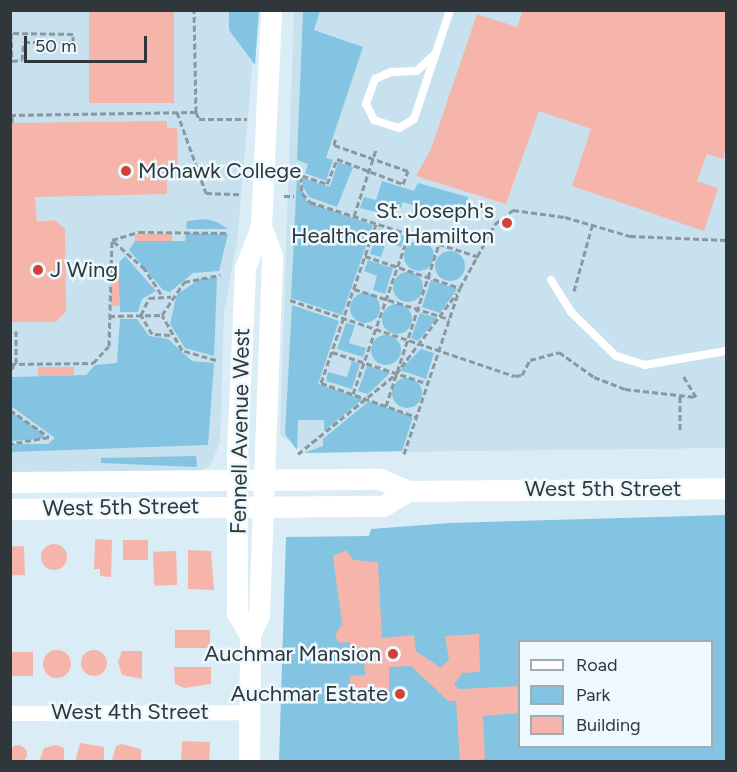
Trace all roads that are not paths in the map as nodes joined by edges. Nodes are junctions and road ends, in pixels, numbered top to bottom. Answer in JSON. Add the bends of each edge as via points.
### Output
{"nodes":[{"id":1,"x":271,"y":10,"type":"edge"},
{"id":2,"x":450,"y":10,"type":"edge"},
{"id":3,"x":436,"y":53,"type":"junction"},
{"id":4,"x":261,"y":226,"type":"junction"},
{"id":5,"x":551,"y":280,"type":"dead end"},
{"id":6,"x":726,"y":351,"type":"edge"},
{"id":7,"x":264,"y":480,"type":"junction"},
{"id":8,"x":238,"y":481,"type":"junction"},
{"id":9,"x":10,"y":482,"type":"edge"},
{"id":10,"x":726,"y":488,"type":"edge"},
{"id":11,"x":408,"y":491,"type":"junction"},
{"id":12,"x":237,"y":507,"type":"junction"},
{"id":13,"x":262,"y":507,"type":"junction"},
{"id":14,"x":10,"y":509,"type":"edge"},
{"id":15,"x":250,"y":635,"type":"junction"},
{"id":16,"x":250,"y":712,"type":"junction"},
{"id":17,"x":10,"y":713,"type":"edge"},
{"id":18,"x":249,"y":762,"type":"edge"}],
"edges":[{"from":1,"to":4,"type":"main road","name":"Fennell Avenue West"},
{"from":2,"to":3,"type":"lane"},
{"from":3,"to":3,"type":"lane","via":[[414,119],[399,128],[374,120],[367,95],[375,79],[390,72],[417,71]]},
{"from":4,"to":7,"type":"main road","name":"Fennell Avenue West","via":[[272,255]]},
{"from":4,"to":8,"type":"main road","name":"Fennell Avenue West","via":[[245,268]]},
{"from":5,"to":6,"type":"lane","via":[[571,312],[616,356],[645,365]]},
{"from":7,"to":8,"type":"main road","name":"West 5th Street"},
{"from":7,"to":11,"type":"main road","name":"West 5th Street","via":[[380,479]]},
{"from":7,"to":13,"type":"main road","name":"Fennell Avenue West"},
{"from":8,"to":9,"type":"main road","name":"West 5th Street"},
{"from":8,"to":12,"type":"main road","name":"Fennell Avenue West"},
{"from":10,"to":11,"type":"main road","name":"West 5th Street"},
{"from":11,"to":13,"type":"main road","name":"West 5th Street","via":[[383,506]]},
{"from":12,"to":13,"type":"main road","name":"West 5th Street"},
{"from":12,"to":14,"type":"main road","name":"West 5th Street"},
{"from":12,"to":15,"type":"main road","name":"Fennell Avenue West","via":[[237,613]]},
{"from":13,"to":15,"type":"main road","name":"Fennell Avenue West","via":[[259,615]]},
{"from":15,"to":16,"type":"main road","name":"Fennell Avenue West"},
{"from":16,"to":17,"type":"street","name":"West 4th Street"},
{"from":16,"to":18,"type":"main road","name":"Fennell Avenue West"}]}
